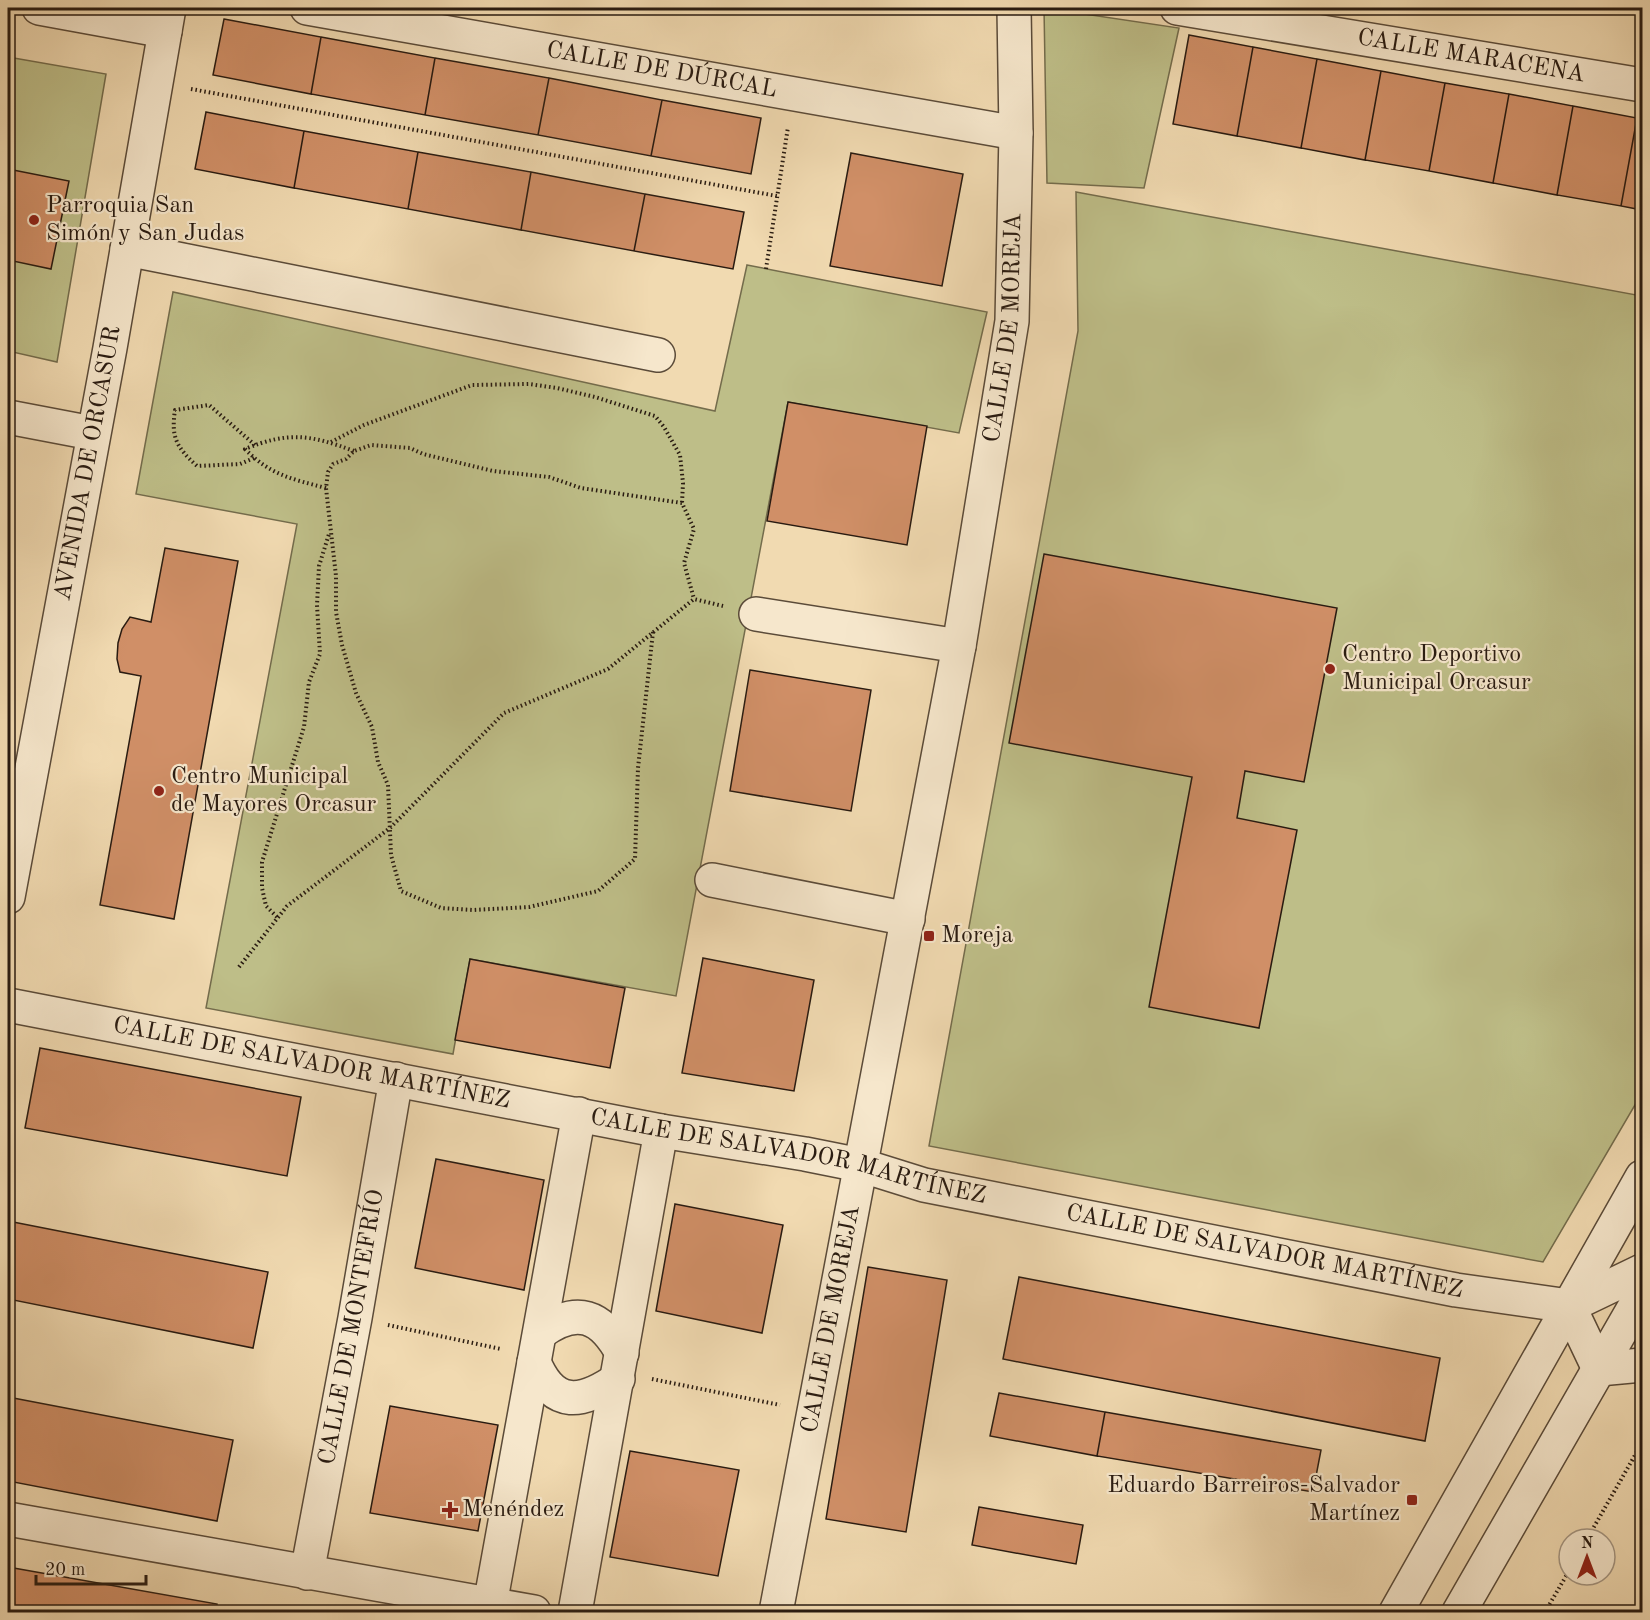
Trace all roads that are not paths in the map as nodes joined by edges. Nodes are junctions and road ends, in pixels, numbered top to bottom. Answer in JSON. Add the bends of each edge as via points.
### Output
{"nodes":[{"id":1,"x":39,"y":8,"type":"edge"},
{"id":2,"x":307,"y":8,"type":"edge"},
{"id":3,"x":1014,"y":8,"type":"edge"},
{"id":4,"x":1177,"y":8,"type":"edge"},
{"id":5,"x":1230,"y":13,"type":"edge"},
{"id":6,"x":167,"y":19,"type":"edge"},
{"id":7,"x":1642,"y":85,"type":"edge"},
{"id":8,"x":1016,"y":133,"type":"junction"},
{"id":9,"x":127,"y":249,"type":"junction"},
{"id":10,"x":658,"y":355,"type":"dead end"},
{"id":11,"x":8,"y":417,"type":"edge"},
{"id":12,"x":92,"y":433,"type":"junction"},
{"id":13,"x":756,"y":614,"type":"road end"},
{"id":14,"x":959,"y":646,"type":"junction"},
{"id":15,"x":712,"y":880,"type":"dead end"},
{"id":16,"x":8,"y":897,"type":"edge"},
{"id":17,"x":908,"y":919,"type":"junction"},
{"id":18,"x":8,"y":1005,"type":"edge"},
{"id":19,"x":396,"y":1079,"type":"junction"},
{"id":20,"x":579,"y":1114,"type":"junction"},
{"id":21,"x":661,"y":1131,"type":"junction"},
{"id":22,"x":860,"y":1165,"type":"junction"},
{"id":23,"x":1642,"y":1178,"type":"edge"},
{"id":24,"x":1642,"y":1271,"type":"edge"},
{"id":25,"x":1642,"y":1294,"type":"edge"},
{"id":26,"x":1569,"y":1306,"type":"junction"},
{"id":27,"x":537,"y":1350,"type":"junction"},
{"id":28,"x":1642,"y":1365,"type":"edge"},
{"id":29,"x":620,"y":1368,"type":"junction"},
{"id":30,"x":1599,"y":1369,"type":"junction"},
{"id":31,"x":8,"y":1519,"type":"edge"},
{"id":32,"x":307,"y":1573,"type":"junction"},
{"id":33,"x":490,"y":1605,"type":"junction"},
{"id":34,"x":534,"y":1612,"type":"edge"},
{"id":35,"x":575,"y":1612,"type":"edge"},
{"id":36,"x":776,"y":1612,"type":"edge"},
{"id":37,"x":1396,"y":1612,"type":"edge"},
{"id":38,"x":1458,"y":1612,"type":"edge"}],
"edges":[{"from":1,"to":6,"type":"street","name":"AVENIDA DE ORCASUR"},
{"from":2,"to":8,"type":"street","name":"CALLE DE DÚRCAL"},
{"from":3,"to":8,"type":"street","name":"CALLE DE MOREJA"},
{"from":4,"to":5,"type":"street","name":"CALLE MARACENA"},
{"from":5,"to":7,"type":"street","name":"CALLE MARACENA"},
{"from":6,"to":9,"type":"street","name":"AVENIDA DE ORCASUR"},
{"from":8,"to":14,"type":"street","name":"CALLE DE MOREJA","via":[[1012,321]]},
{"from":9,"to":10,"type":"street"},
{"from":9,"to":12,"type":"street","name":"AVENIDA DE ORCASUR"},
{"from":11,"to":12,"type":"street"},
{"from":12,"to":16,"type":"street","name":"AVENIDA DE ORCASUR"},
{"from":13,"to":14,"type":"street"},
{"from":14,"to":17,"type":"street","name":"CALLE DE MOREJA"},
{"from":15,"to":17,"type":"street"},
{"from":17,"to":22,"type":"street","name":"CALLE DE MOREJA"},
{"from":18,"to":19,"type":"street","name":"CALLE DE SALVADOR MARTÍNEZ"},
{"from":19,"to":20,"type":"street","name":"CALLE DE SALVADOR MARTÍNEZ"},
{"from":19,"to":32,"type":"street","name":"CALLE DE MONTEFRÍO"},
{"from":20,"to":21,"type":"street","name":"CALLE DE SALVADOR MARTÍNEZ"},
{"from":20,"to":27,"type":"street"},
{"from":21,"to":22,"type":"street","name":"CALLE DE SALVADOR MARTÍNEZ"},
{"from":21,"to":29,"type":"street"},
{"from":22,"to":26,"type":"street","name":"CALLE DE SALVADOR MARTÍNEZ","via":[[924,1185],[1456,1290]]},
{"from":22,"to":36,"type":"street","name":"CALLE DE MOREJA"},
{"from":23,"to":26,"type":"street"},
{"from":24,"to":26,"type":"street"},
{"from":25,"to":30,"type":"street"},
{"from":26,"to":30,"type":"street"},
{"from":26,"to":37,"type":"street"},
{"from":27,"to":29,"type":"street","via":[[545,1382],[567,1397],[593,1395]]},
{"from":27,"to":29,"type":"street","via":[[556,1321],[582,1317],[606,1328]]},
{"from":27,"to":33,"type":"street"},
{"from":28,"to":30,"type":"street"},
{"from":29,"to":35,"type":"street"},
{"from":30,"to":38,"type":"street"},
{"from":31,"to":32,"type":"street"},
{"from":32,"to":33,"type":"street"},
{"from":33,"to":34,"type":"street"}]}
